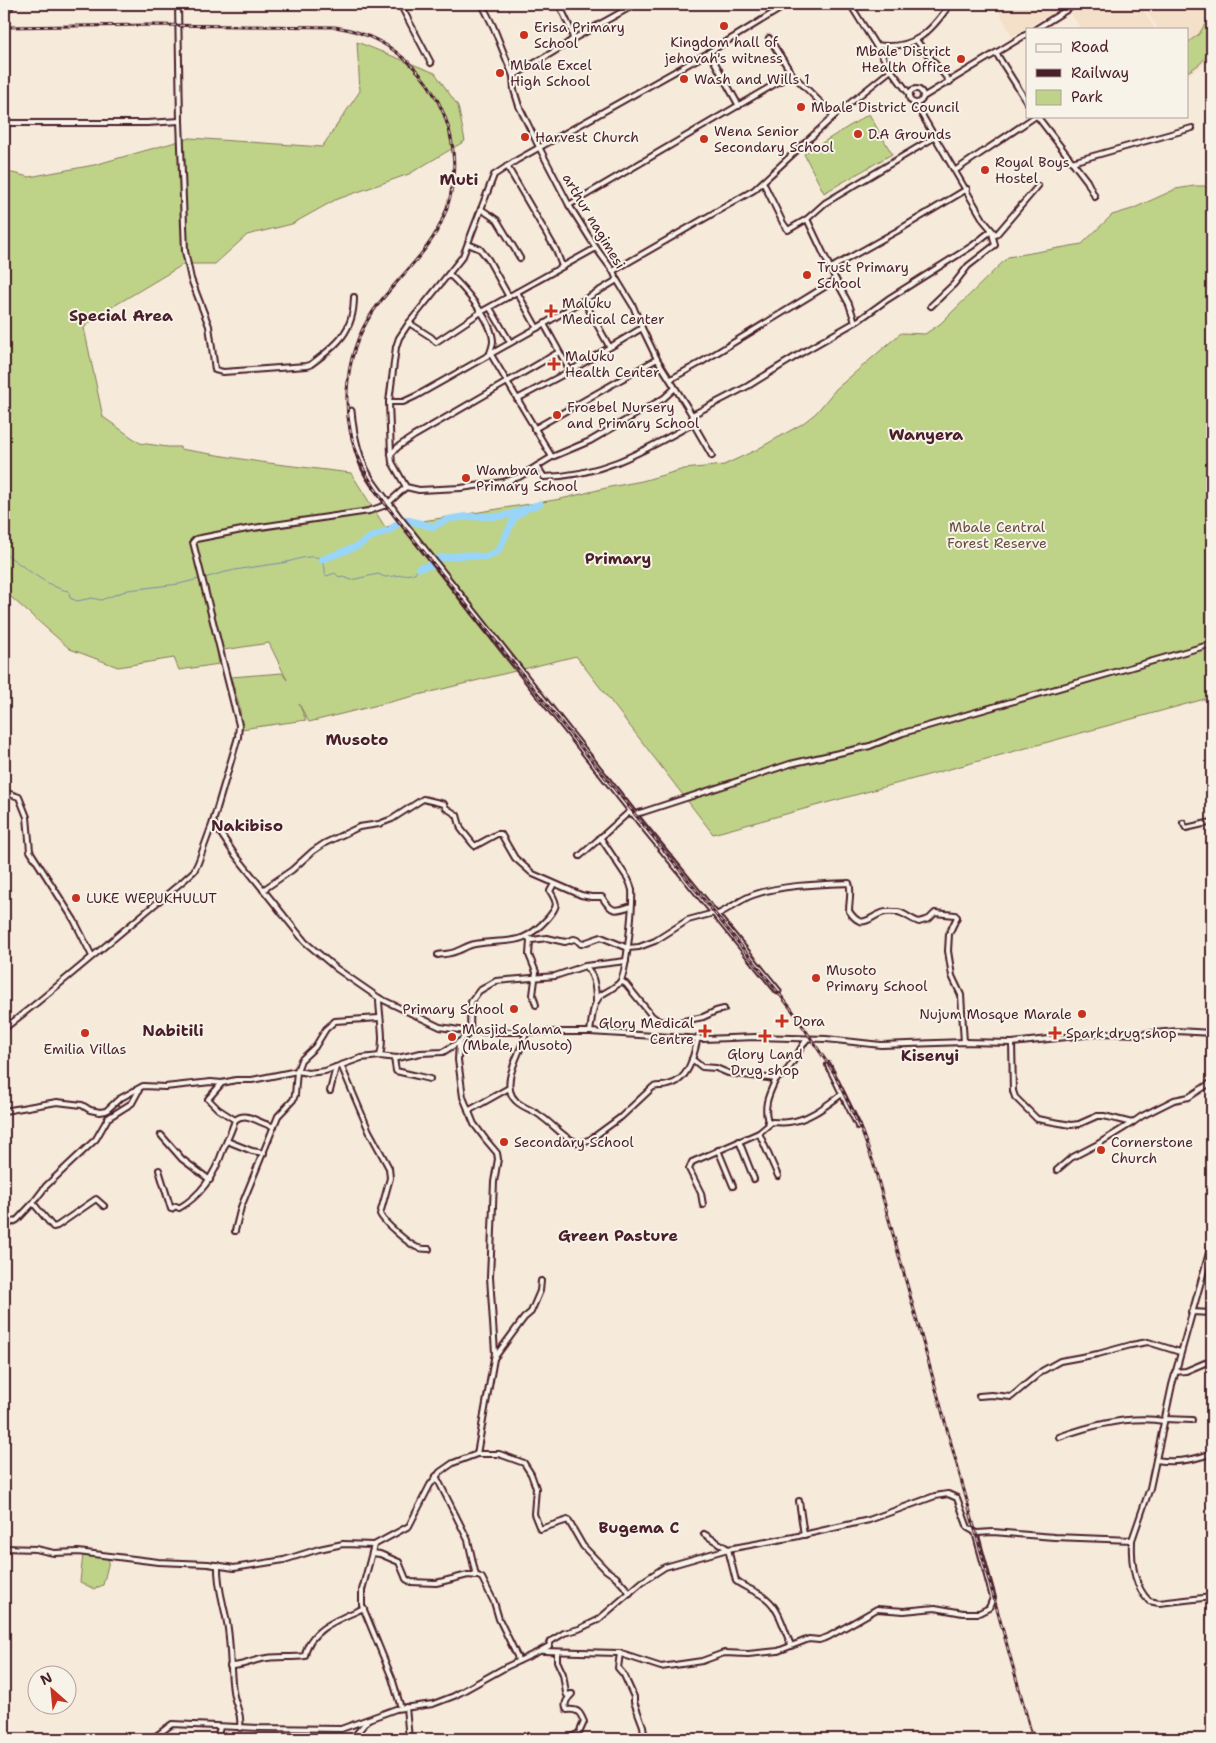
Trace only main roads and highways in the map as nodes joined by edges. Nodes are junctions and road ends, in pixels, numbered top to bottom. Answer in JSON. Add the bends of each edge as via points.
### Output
{"nodes":[{"id":1,"x":351,"y":411,"type":"dead end"},
{"id":2,"x":778,"y":991,"type":"dead end"}],
"edges":[{"from":1,"to":2,"type":"main road","via":[[360,457],[370,478],[403,523]]}]}
